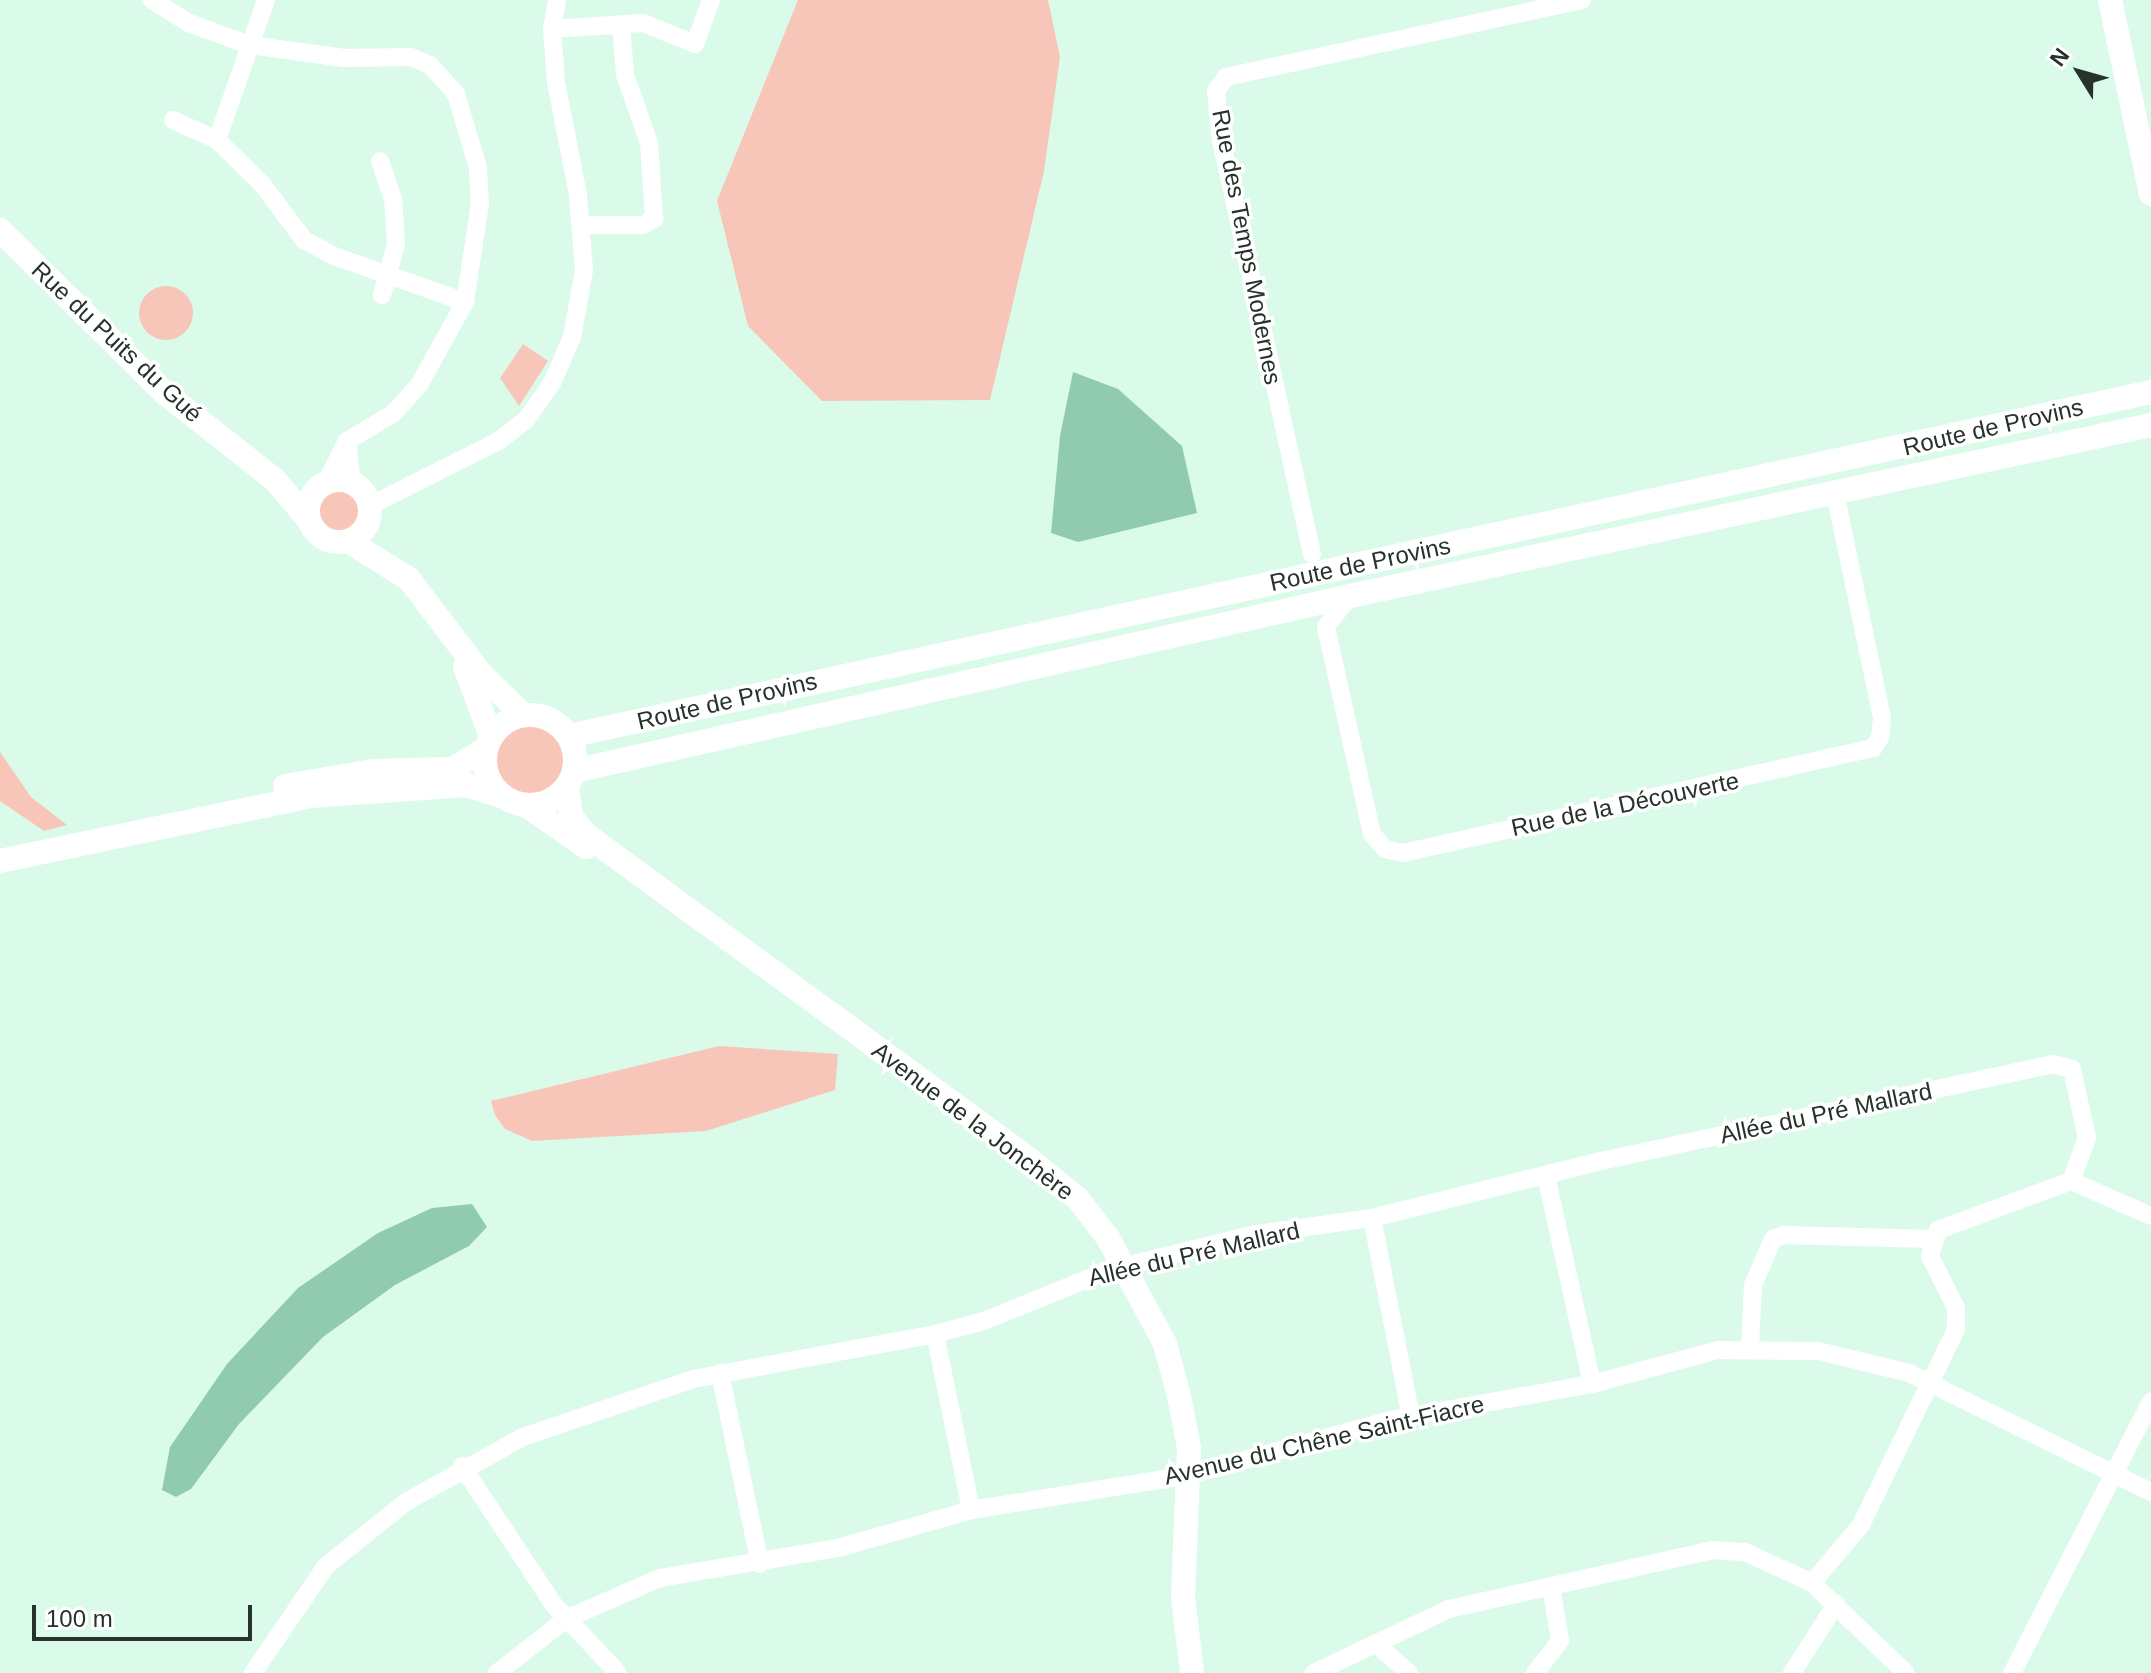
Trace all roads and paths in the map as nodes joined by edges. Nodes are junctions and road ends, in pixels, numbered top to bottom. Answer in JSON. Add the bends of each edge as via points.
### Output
{"nodes":[{"id":1,"x":152,"y":0,"type":"edge"},
{"id":2,"x":266,"y":0,"type":"edge"},
{"id":3,"x":557,"y":0,"type":"edge"},
{"id":4,"x":711,"y":0,"type":"edge"},
{"id":5,"x":1582,"y":0,"type":"edge"},
{"id":6,"x":2110,"y":0,"type":"edge"},
{"id":7,"x":621,"y":24,"type":"junction"},
{"id":8,"x":552,"y":29,"type":"junction"},
{"id":9,"x":249,"y":45,"type":"junction"},
{"id":10,"x":173,"y":120,"type":"dead end"},
{"id":11,"x":217,"y":140,"type":"junction"},
{"id":12,"x":380,"y":161,"type":"dead end"},
{"id":13,"x":2151,"y":194,"type":"edge"},
{"id":14,"x":581,"y":225,"type":"junction"},
{"id":15,"x":0,"y":230,"type":"edge"},
{"id":16,"x":390,"y":276,"type":"junction"},
{"id":17,"x":382,"y":295,"type":"dead end"},
{"id":18,"x":465,"y":302,"type":"junction"},
{"id":19,"x":2151,"y":392,"type":"edge"},
{"id":20,"x":2151,"y":409,"type":"edge"},
{"id":21,"x":2151,"y":425,"type":"edge"},
{"id":22,"x":347,"y":441,"type":"junction"},
{"id":23,"x":2037,"y":449,"type":"junction"},
{"id":24,"x":275,"y":480,"type":"junction"},
{"id":25,"x":352,"y":483,"type":"junction"},
{"id":26,"x":321,"y":486,"type":"junction"},
{"id":27,"x":1835,"y":493,"type":"junction"},
{"id":28,"x":368,"y":515,"type":"junction"},
{"id":29,"x":308,"y":519,"type":"junction"},
{"id":30,"x":348,"y":541,"type":"junction"},
{"id":31,"x":1312,"y":554,"type":"junction"},
{"id":32,"x":386,"y":561,"type":"junction"},
{"id":33,"x":1345,"y":568,"type":"junction"},
{"id":34,"x":1288,"y":580,"type":"junction"},
{"id":35,"x":1350,"y":596,"type":"junction"},
{"id":36,"x":1295,"y":608,"type":"junction"},
{"id":37,"x":1326,"y":627,"type":"junction"},
{"id":38,"x":451,"y":631,"type":"junction"},
{"id":39,"x":523,"y":715,"type":"junction"},
{"id":40,"x":569,"y":736,"type":"junction"},
{"id":41,"x":488,"y":742,"type":"junction"},
{"id":42,"x":571,"y":779,"type":"junction"},
{"id":43,"x":501,"y":796,"type":"junction"},
{"id":44,"x":527,"y":806,"type":"junction"},
{"id":45,"x":619,"y":858,"type":"junction"},
{"id":46,"x":0,"y":860,"type":"edge"},
{"id":47,"x":1546,"y":1176,"type":"junction"},
{"id":48,"x":2071,"y":1181,"type":"junction"},
{"id":49,"x":2151,"y":1216,"type":"edge"},
{"id":50,"x":1372,"y":1218,"type":"junction"},
{"id":51,"x":1931,"y":1239,"type":"junction"},
{"id":52,"x":1125,"y":1266,"type":"junction"},
{"id":53,"x":935,"y":1334,"type":"junction"},
{"id":54,"x":1750,"y":1347,"type":"junction"},
{"id":55,"x":720,"y":1373,"type":"junction"},
{"id":56,"x":1931,"y":1383,"type":"junction"},
{"id":57,"x":1592,"y":1384,"type":"junction"},
{"id":58,"x":2151,"y":1401,"type":"edge"},
{"id":59,"x":1411,"y":1417,"type":"junction"},
{"id":60,"x":462,"y":1466,"type":"junction"},
{"id":61,"x":2118,"y":1474,"type":"junction"},
{"id":62,"x":1190,"y":1475,"type":"junction"},
{"id":63,"x":2151,"y":1492,"type":"edge"},
{"id":64,"x":971,"y":1510,"type":"junction"},
{"id":65,"x":760,"y":1564,"type":"junction"},
{"id":66,"x":1812,"y":1583,"type":"junction"},
{"id":67,"x":1551,"y":1586,"type":"junction"},
{"id":68,"x":1836,"y":1604,"type":"junction"},
{"id":69,"x":566,"y":1619,"type":"junction"},
{"id":70,"x":1376,"y":1644,"type":"junction"},
{"id":71,"x":253,"y":1673,"type":"edge"},
{"id":72,"x":497,"y":1673,"type":"edge"},
{"id":73,"x":618,"y":1673,"type":"edge"},
{"id":74,"x":1192,"y":1673,"type":"edge"},
{"id":75,"x":1314,"y":1673,"type":"edge"},
{"id":76,"x":1409,"y":1673,"type":"edge"},
{"id":77,"x":1535,"y":1673,"type":"edge"},
{"id":78,"x":1792,"y":1673,"type":"edge"},
{"id":79,"x":1906,"y":1673,"type":"edge"},
{"id":80,"x":2012,"y":1673,"type":"edge"}],
"edges":[{"from":1,"to":9,"type":"street","via":[[189,23]]},
{"from":2,"to":9,"type":"street"},
{"from":3,"to":8,"type":"street"},
{"from":4,"to":7,"type":"street","via":[[692,52],[643,23]]},
{"from":5,"to":31,"type":"street","name":"Rue des Temps Modernes","via":[[1226,77],[1216,91],[1221,141]]},
{"from":6,"to":13,"type":"main road"},
{"from":7,"to":8,"type":"street"},
{"from":7,"to":14,"type":"street","via":[[625,75],[649,143],[654,219],[643,225]]},
{"from":8,"to":14,"type":"street"},
{"from":9,"to":11,"type":"street"},
{"from":9,"to":18,"type":"street","via":[[344,58],[411,57],[446,78],[456,94],[478,168],[479,234]]},
{"from":10,"to":11,"type":"street"},
{"from":11,"to":16,"type":"street","via":[[262,184],[304,240]]},
{"from":12,"to":16,"type":"street","via":[[393,199],[396,244]]},
{"from":14,"to":28,"type":"street","via":[[584,270],[572,337],[552,383],[526,420]]},
{"from":15,"to":24,"type":"main road","name":"Rue du Puits du Gué","via":[[166,394]]},
{"from":16,"to":17,"type":"street"},
{"from":16,"to":18,"type":"street"},
{"from":18,"to":22,"type":"street","via":[[447,343],[409,398]]},
{"from":19,"to":33,"type":"main road","name":"Route de Provins"},
{"from":20,"to":23,"type":"main road","via":[[2077,428]]},
{"from":21,"to":23,"type":"main road","name":"Route de Provins"},
{"from":22,"to":25,"type":"street"},
{"from":22,"to":26,"type":"street"},
{"from":23,"to":27,"type":"main road","name":"Route de Provins"},
{"from":24,"to":26,"type":"main road","name":"Rue du Puits du Gué"},
{"from":24,"to":29,"type":"main road","name":"Rue du Puits du Gué"},
{"from":25,"to":26,"type":"main road"},
{"from":25,"to":28,"type":"main road"},
{"from":26,"to":29,"type":"main road","via":[[308,503]]},
{"from":27,"to":35,"type":"main road","name":"Route de Provins"},
{"from":27,"to":37,"type":"street","name":"Rue de la Découverte","via":[[1882,718],[1880,738],[1864,752],[1393,851],[1376,842],[1369,826]]},
{"from":28,"to":30,"type":"main road"},
{"from":28,"to":32,"type":"main road"},
{"from":29,"to":30,"type":"main road","via":[[324,539]]},
{"from":30,"to":32,"type":"main road"},
{"from":31,"to":33,"type":"street"},
{"from":31,"to":34,"type":"street"},
{"from":32,"to":38,"type":"main road","via":[[409,579]]},
{"from":33,"to":34,"type":"main road","name":"Route de Provins"},
{"from":34,"to":40,"type":"main road","name":"Route de Provins"},
{"from":35,"to":36,"type":"main road","name":"Route de Provins"},
{"from":35,"to":37,"type":"street"},
{"from":36,"to":37,"type":"street"},
{"from":36,"to":42,"type":"main road","name":"Route de Provins"},
{"from":38,"to":39,"type":"main road","via":[[481,674]]},
{"from":38,"to":41,"type":"main road"},
{"from":39,"to":40,"type":"main road","via":[[549,719]]},
{"from":39,"to":41,"type":"main road"},
{"from":40,"to":42,"type":"main road"},
{"from":41,"to":43,"type":"main road","via":[[486,772]]},
{"from":41,"to":46,"type":"main road","via":[[453,769],[312,779]]},
{"from":42,"to":44,"type":"main road","via":[[542,804]]},
{"from":42,"to":45,"type":"main road","name":"Avenue de la Jonchère","via":[[575,824]]},
{"from":43,"to":44,"type":"main road"},
{"from":43,"to":46,"type":"main road","via":[[467,785],[310,796]]},
{"from":44,"to":45,"type":"main road","via":[[573,843]]},
{"from":45,"to":52,"type":"main road","name":"Avenue de la Jonchère","via":[[1029,1159],[1078,1199]]},
{"from":47,"to":48,"type":"street","name":"Allée du Pré Mallard","via":[[2052,1064],[2072,1069],[2087,1138]]},
{"from":47,"to":50,"type":"street","name":"Allée du Pré Mallard"},
{"from":47,"to":57,"type":"street"},
{"from":48,"to":49,"type":"street"},
{"from":48,"to":51,"type":"street","via":[[1938,1230]]},
{"from":50,"to":52,"type":"street","name":"Allée du Pré Mallard","via":[[1256,1234]]},
{"from":50,"to":59,"type":"street"},
{"from":51,"to":54,"type":"street","via":[[1773,1239],[1753,1285]]},
{"from":51,"to":56,"type":"street","via":[[1930,1256],[1956,1308],[1956,1329]]},
{"from":52,"to":53,"type":"street","name":"Allée du Pré Mallard","via":[[984,1321]]},
{"from":52,"to":62,"type":"main road","name":"Avenue de la Jonchère","via":[[1165,1344],[1179,1396]]},
{"from":53,"to":55,"type":"street","name":"Allée du Pré Mallard"},
{"from":53,"to":64,"type":"street"},
{"from":54,"to":56,"type":"street","name":"Avenue du Chêne Saint-Fiacre","via":[[1863,1359]]},
{"from":54,"to":57,"type":"street","name":"Avenue du Chêne Saint-Fiacre","via":[[1718,1350]]},
{"from":55,"to":60,"type":"street","name":"Allée du Pré Mallard","via":[[584,1412]]},
{"from":55,"to":65,"type":"street"},
{"from":56,"to":61,"type":"street","name":"Avenue du Chêne Saint-Fiacre"},
{"from":56,"to":66,"type":"street","via":[[1861,1525]]},
{"from":57,"to":59,"type":"street","name":"Avenue du Chêne Saint-Fiacre"},
{"from":58,"to":61,"type":"street"},
{"from":59,"to":62,"type":"street","name":"Avenue du Chêne Saint-Fiacre"},
{"from":60,"to":69,"type":"street"},
{"from":60,"to":71,"type":"street","name":"Allée du Pré Mallard","via":[[369,1528],[326,1566]]},
{"from":61,"to":63,"type":"street","name":"Avenue du Chêne Saint-Fiacre"},
{"from":61,"to":80,"type":"street"},
{"from":62,"to":64,"type":"street","name":"Avenue du Chêne Saint-Fiacre"},
{"from":62,"to":74,"type":"main road","name":"Avenue de la Jonchère","via":[[1183,1597]]},
{"from":64,"to":65,"type":"street","name":"Avenue du Chêne Saint-Fiacre"},
{"from":65,"to":69,"type":"street","name":"Avenue du Chêne Saint-Fiacre","via":[[660,1578]]},
{"from":66,"to":67,"type":"street","via":[[1745,1552],[1713,1550]]},
{"from":66,"to":68,"type":"street"},
{"from":67,"to":70,"type":"street","via":[[1449,1609]]},
{"from":67,"to":77,"type":"street","via":[[1560,1641]]},
{"from":68,"to":78,"type":"street"},
{"from":68,"to":79,"type":"street"},
{"from":69,"to":72,"type":"street","name":"Avenue du Chêne Saint-Fiacre"},
{"from":69,"to":73,"type":"street"},
{"from":70,"to":75,"type":"street"},
{"from":70,"to":76,"type":"street"}]}
